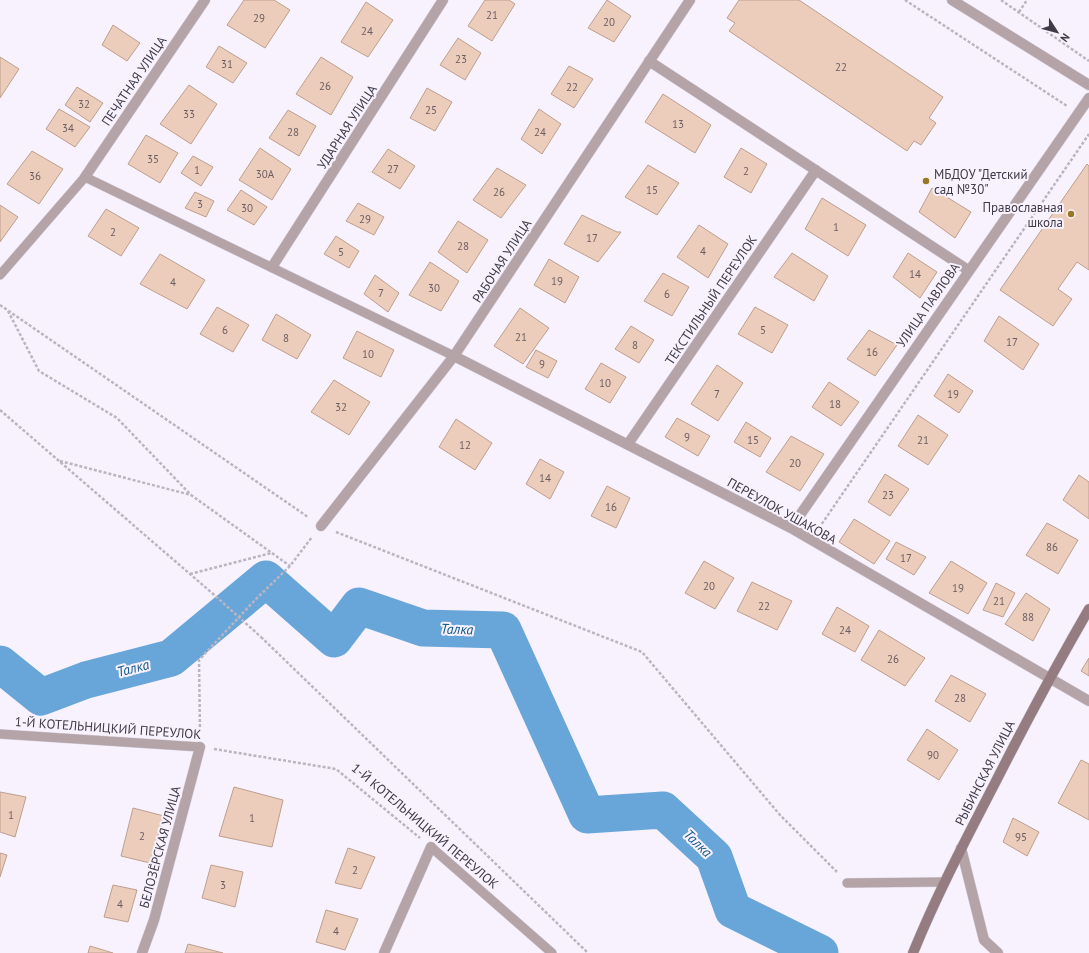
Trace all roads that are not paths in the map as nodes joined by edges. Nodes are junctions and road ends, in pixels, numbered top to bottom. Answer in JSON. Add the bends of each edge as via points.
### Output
{"nodes":[{"id":1,"x":206,"y":0,"type":"edge"},
{"id":2,"x":443,"y":0,"type":"edge"},
{"id":3,"x":690,"y":0,"type":"edge"},
{"id":4,"x":952,"y":0,"type":"edge"},
{"id":5,"x":650,"y":61,"type":"junction"},
{"id":6,"x":1089,"y":85,"type":"edge"},
{"id":7,"x":1089,"y":98,"type":"edge"},
{"id":8,"x":816,"y":170,"type":"junction"},
{"id":9,"x":85,"y":177,"type":"junction"},
{"id":10,"x":272,"y":267,"type":"junction"},
{"id":11,"x":968,"y":270,"type":"junction"},
{"id":12,"x":0,"y":275,"type":"edge"},
{"id":13,"x":454,"y":356,"type":"junction"},
{"id":14,"x":628,"y":444,"type":"junction"},
{"id":15,"x":321,"y":526,"type":"road end"},
{"id":16,"x":790,"y":528,"type":"junction"},
{"id":17,"x":1089,"y":609,"type":"edge"},
{"id":18,"x":1049,"y":677,"type":"junction"},
{"id":19,"x":1089,"y":701,"type":"edge"},
{"id":20,"x":0,"y":734,"type":"edge"},
{"id":21,"x":200,"y":747,"type":"joint"},
{"id":22,"x":431,"y":847,"type":"joint"},
{"id":23,"x":961,"y":848,"type":"junction"},
{"id":24,"x":944,"y":882,"type":"junction"},
{"id":25,"x":847,"y":883,"type":"road end"},
{"id":26,"x":142,"y":953,"type":"edge"},
{"id":27,"x":384,"y":953,"type":"edge"},
{"id":28,"x":552,"y":953,"type":"edge"},
{"id":29,"x":913,"y":953,"type":"edge"},
{"id":30,"x":998,"y":953,"type":"edge"}],
"edges":[{"from":1,"to":9,"type":"street","name":"ПЕЧАТНАЯ УЛИЦА"},
{"from":2,"to":10,"type":"street","name":"УДАРНАЯ УЛИЦА"},
{"from":3,"to":5,"type":"street","name":"РАБОЧАЯ УЛИЦА"},
{"from":4,"to":6,"type":"street"},
{"from":5,"to":8,"type":"street"},
{"from":5,"to":13,"type":"street","name":"РАБОЧАЯ УЛИЦА"},
{"from":7,"to":11,"type":"street","name":"УЛИЦА ПАВЛОВА"},
{"from":8,"to":11,"type":"street"},
{"from":8,"to":14,"type":"street","name":"ТЕКСТИЛЬНЫЙ ПЕРЕУЛОК"},
{"from":9,"to":10,"type":"lane"},
{"from":9,"to":12,"type":"lane"},
{"from":10,"to":13,"type":"lane"},
{"from":11,"to":16,"type":"street","name":"УЛИЦА ПАВЛОВА"},
{"from":13,"to":14,"type":"street","name":"ПЕРЕУЛОК УШАКОВА"},
{"from":13,"to":15,"type":"street","name":"РАБОЧАЯ УЛИЦА"},
{"from":14,"to":16,"type":"street","name":"ПЕРЕУЛОК УШАКОВА"},
{"from":16,"to":18,"type":"street","name":"ПЕРЕУЛОК УШАКОВА"},
{"from":17,"to":18,"type":"main road","name":"РЫБИНСКАЯ УЛИЦА"},
{"from":18,"to":19,"type":"street","name":"ПЕРЕУЛОК УШАКОВА"},
{"from":18,"to":23,"type":"main road","name":"РЫБИНСКАЯ УЛИЦА"},
{"from":20,"to":21,"type":"lane","name":"1-Й КОТЕЛЬНИЦКИЙ ПЕРЕУЛОК"},
{"from":21,"to":26,"type":"street","name":"БЕЛОЗЁРСКАЯ УЛИЦА","via":[[154,920]]},
{"from":22,"to":27,"type":"street"},
{"from":22,"to":28,"type":"lane","name":"1-Й КОТЕЛЬНИЦКИЙ ПЕРЕУЛОК"},
{"from":23,"to":24,"type":"main road","name":"РЫБИНСКАЯ УЛИЦА"},
{"from":23,"to":30,"type":"street","via":[[984,940]]},
{"from":24,"to":25,"type":"lane"},
{"from":24,"to":29,"type":"main road","name":"РЫБИНСКАЯ УЛИЦА"}]}
